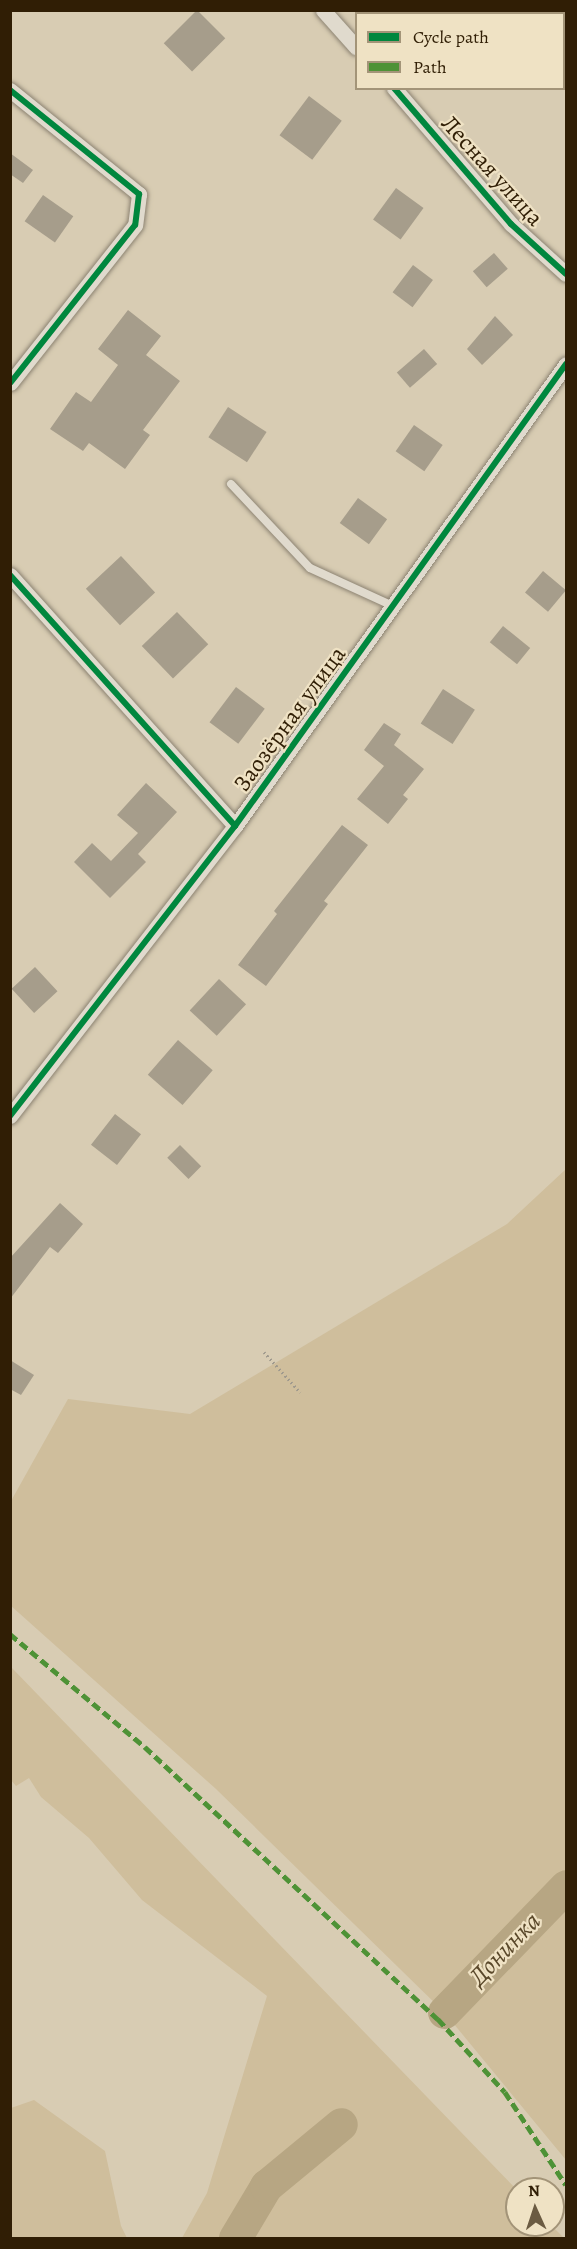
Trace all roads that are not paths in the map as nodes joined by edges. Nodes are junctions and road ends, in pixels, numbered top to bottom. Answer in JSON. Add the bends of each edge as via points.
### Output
{"nodes":[{"id":1,"x":323,"y":10,"type":"edge"},
{"id":2,"x":355,"y":45,"type":"edge"},
{"id":3,"x":10,"y":90,"type":"edge"},
{"id":4,"x":396,"y":90,"type":"edge"},
{"id":5,"x":567,"y":274,"type":"edge"},
{"id":6,"x":567,"y":364,"type":"edge"},
{"id":7,"x":10,"y":383,"type":"edge"},
{"id":8,"x":231,"y":484,"type":"dead end"},
{"id":9,"x":10,"y":575,"type":"edge"},
{"id":10,"x":393,"y":606,"type":"junction"},
{"id":11,"x":235,"y":826,"type":"junction"},
{"id":12,"x":10,"y":1116,"type":"edge"}],
"edges":[{"from":1,"to":2,"type":"street"},
{"from":3,"to":7,"type":"street","via":[[139,194],[135,225]]},
{"from":4,"to":5,"type":"street","name":"Лесная улица","via":[[511,224]]},
{"from":6,"to":10,"type":"street","name":"Заозёрная улица"},
{"from":8,"to":10,"type":"lane","via":[[310,568]]},
{"from":9,"to":11,"type":"street"},
{"from":10,"to":11,"type":"street","name":"Заозёрная улица"},
{"from":11,"to":12,"type":"street","name":"Заозёрная улица"}]}
